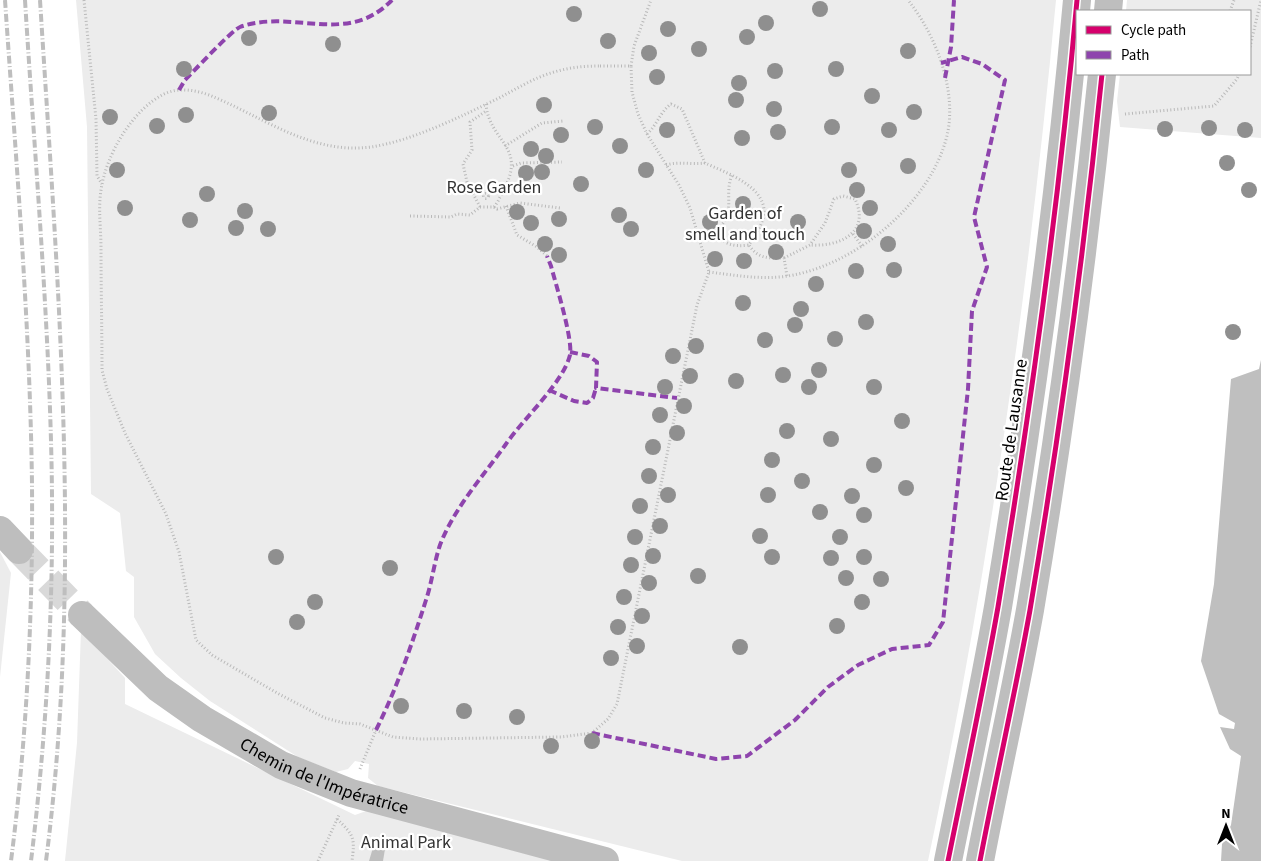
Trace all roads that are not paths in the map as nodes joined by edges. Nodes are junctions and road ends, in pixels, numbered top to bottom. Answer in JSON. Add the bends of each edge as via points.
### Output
{"nodes":[{"id":1,"x":1077,"y":0,"type":"edge"},
{"id":2,"x":1102,"y":75,"type":"edge"},
{"id":3,"x":0,"y":530,"type":"edge"},
{"id":4,"x":20,"y":550,"type":"tunnel mouth"},
{"id":5,"x":82,"y":615,"type":"tunnel mouth"},
{"id":6,"x":605,"y":861,"type":"edge"},
{"id":7,"x":948,"y":861,"type":"edge"},
{"id":8,"x":980,"y":861,"type":"edge"}],
"edges":[{"from":1,"to":7,"type":"main road","name":"Route de Lausanne","via":[[1028,419],[997,610]]},
{"from":2,"to":8,"type":"main road","via":[[1086,229],[1030,610]]},
{"from":3,"to":4,"type":"main road"},
{"from":5,"to":6,"type":"main road","name":"Chemin de l'Impératrice","via":[[137,669],[202,719],[280,765],[352,793]]}]}
